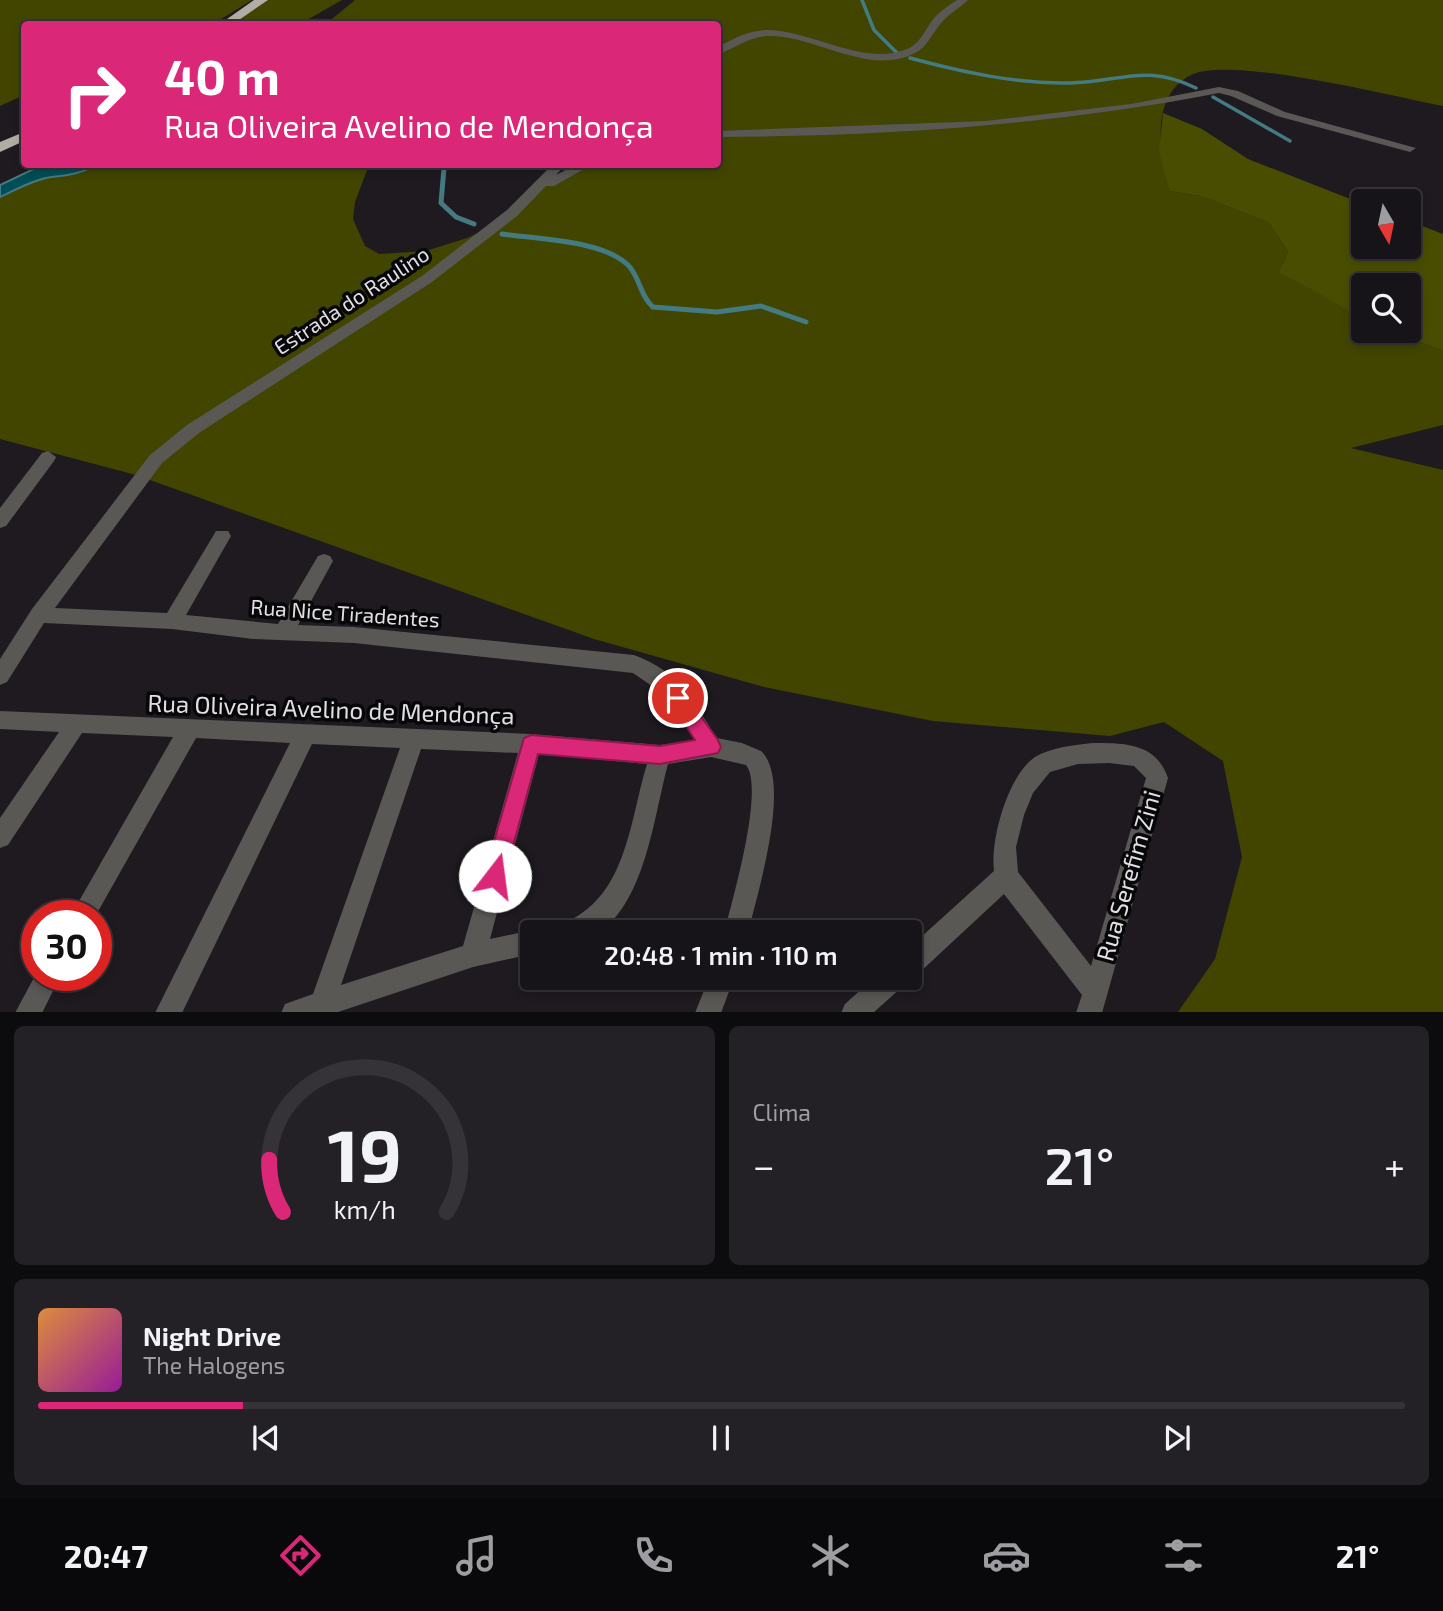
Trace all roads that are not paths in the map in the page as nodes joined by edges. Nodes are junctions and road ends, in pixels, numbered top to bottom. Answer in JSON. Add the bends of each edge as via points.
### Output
{"nodes":[{"id":1,"x":262,"y":0,"type":"edge"},
{"id":2,"x":963,"y":0,"type":"edge"},
{"id":3,"x":230,"y":21,"type":"edge"},
{"id":4,"x":721,"y":49,"type":"edge"},
{"id":5,"x":721,"y":134,"type":"edge"},
{"id":6,"x":21,"y":138,"type":"edge"},
{"id":7,"x":0,"y":148,"type":"edge"},
{"id":8,"x":1410,"y":148,"type":"dead end"},
{"id":9,"x":556,"y":168,"type":"edge"},
{"id":10,"x":579,"y":168,"type":"edge"},
{"id":11,"x":535,"y":191,"type":"junction"},
{"id":12,"x":48,"y":457,"type":"dead end"},
{"id":13,"x":0,"y":521,"type":"edge"},
{"id":14,"x":222,"y":536,"type":"dead end"},
{"id":15,"x":324,"y":561,"type":"dead end"},
{"id":16,"x":39,"y":615,"type":"junction"},
{"id":17,"x":172,"y":621,"type":"junction"},
{"id":18,"x":284,"y":632,"type":"junction"},
{"id":19,"x":0,"y":676,"type":"edge"},
{"id":20,"x":0,"y":720,"type":"edge"},
{"id":21,"x":76,"y":725,"type":"junction"},
{"id":22,"x":188,"y":730,"type":"junction"},
{"id":23,"x":305,"y":735,"type":"junction"},
{"id":24,"x":414,"y":738,"type":"junction"},
{"id":25,"x":531,"y":744,"type":"junction"},
{"id":26,"x":711,"y":747,"type":"junction"},
{"id":27,"x":660,"y":755,"type":"junction"},
{"id":28,"x":0,"y":837,"type":"edge"},
{"id":29,"x":1006,"y":876,"type":"junction"},
{"id":30,"x":92,"y":900,"type":"edge"},
{"id":31,"x":596,"y":920,"type":"edge"},
{"id":32,"x":739,"y":920,"type":"edge"},
{"id":33,"x":520,"y":945,"type":"edge"},
{"id":34,"x":922,"y":953,"type":"edge"},
{"id":35,"x":473,"y":955,"type":"junction"},
{"id":36,"x":717,"y":990,"type":"edge"},
{"id":37,"x":880,"y":990,"type":"edge"},
{"id":38,"x":40,"y":991,"type":"edge"},
{"id":39,"x":1093,"y":1002,"type":"edge"},
{"id":40,"x":322,"y":1004,"type":"junction"},
{"id":41,"x":29,"y":1012,"type":"edge"},
{"id":42,"x":168,"y":1012,"type":"edge"},
{"id":43,"x":296,"y":1012,"type":"edge"},
{"id":44,"x":708,"y":1012,"type":"edge"},
{"id":45,"x":855,"y":1012,"type":"edge"}],
"edges":[{"from":1,"to":3,"type":"highway"},
{"from":2,"to":4,"type":"street","via":[[937,20],[918,47],[898,55],[877,55],[779,32],[752,33]]},
{"from":5,"to":8,"type":"street","via":[[985,124],[1130,107],[1219,90],[1281,114]]},
{"from":6,"to":7,"type":"highway"},
{"from":9,"to":11,"type":"street","name":"Estrada do Raulino"},
{"from":10,"to":11,"type":"street"},
{"from":11,"to":16,"type":"street","name":"Estrada do Raulino","via":[[427,279],[193,429],[156,459]]},
{"from":12,"to":13,"type":"street"},
{"from":14,"to":17,"type":"street"},
{"from":15,"to":18,"type":"street"},
{"from":16,"to":17,"type":"street","name":"Rua Nice Tiradentes"},
{"from":16,"to":19,"type":"street","name":"Estrada do Raulino"},
{"from":17,"to":18,"type":"street","name":"Rua Nice Tiradentes"},
{"from":18,"to":26,"type":"street","name":"Rua Nice Tiradentes","via":[[593,658],[647,668],[665,680]]},
{"from":20,"to":21,"type":"street","name":"Rua Oliveira Avelino de Mendonça"},
{"from":21,"to":22,"type":"street","name":"Rua Oliveira Avelino de Mendonça"},
{"from":21,"to":28,"type":"street"},
{"from":22,"to":23,"type":"street","name":"Rua Oliveira Avelino de Mendonça"},
{"from":22,"to":30,"type":"street"},
{"from":23,"to":24,"type":"street","name":"Rua Oliveira Avelino de Mendonça"},
{"from":23,"to":42,"type":"street"},
{"from":24,"to":25,"type":"street","name":"Rua Oliveira Avelino de Mendonça"},
{"from":24,"to":40,"type":"street"},
{"from":25,"to":27,"type":"street","name":"Rua Oliveira Avelino de Mendonça"},
{"from":25,"to":35,"type":"street"},
{"from":26,"to":27,"type":"street","name":"Rua Oliveira Avelino de Mendonça"},
{"from":26,"to":32,"type":"street","via":[[751,756],[762,776],[759,828]]},
{"from":27,"to":31,"type":"street","via":[[615,901]]},
{"from":29,"to":34,"type":"street"},
{"from":29,"to":39,"type":"street","name":"Rua Serefim Zini"},
{"from":29,"to":39,"type":"street","name":"Rua Serefim Zini","via":[[1005,842],[1020,795],[1044,764],[1065,757],[1115,754],[1134,756],[1151,765],[1157,778]]},
{"from":33,"to":35,"type":"street"},
{"from":35,"to":40,"type":"street"},
{"from":36,"to":44,"type":"street"},
{"from":37,"to":45,"type":"street"},
{"from":38,"to":41,"type":"street"},
{"from":40,"to":43,"type":"street"}]}
